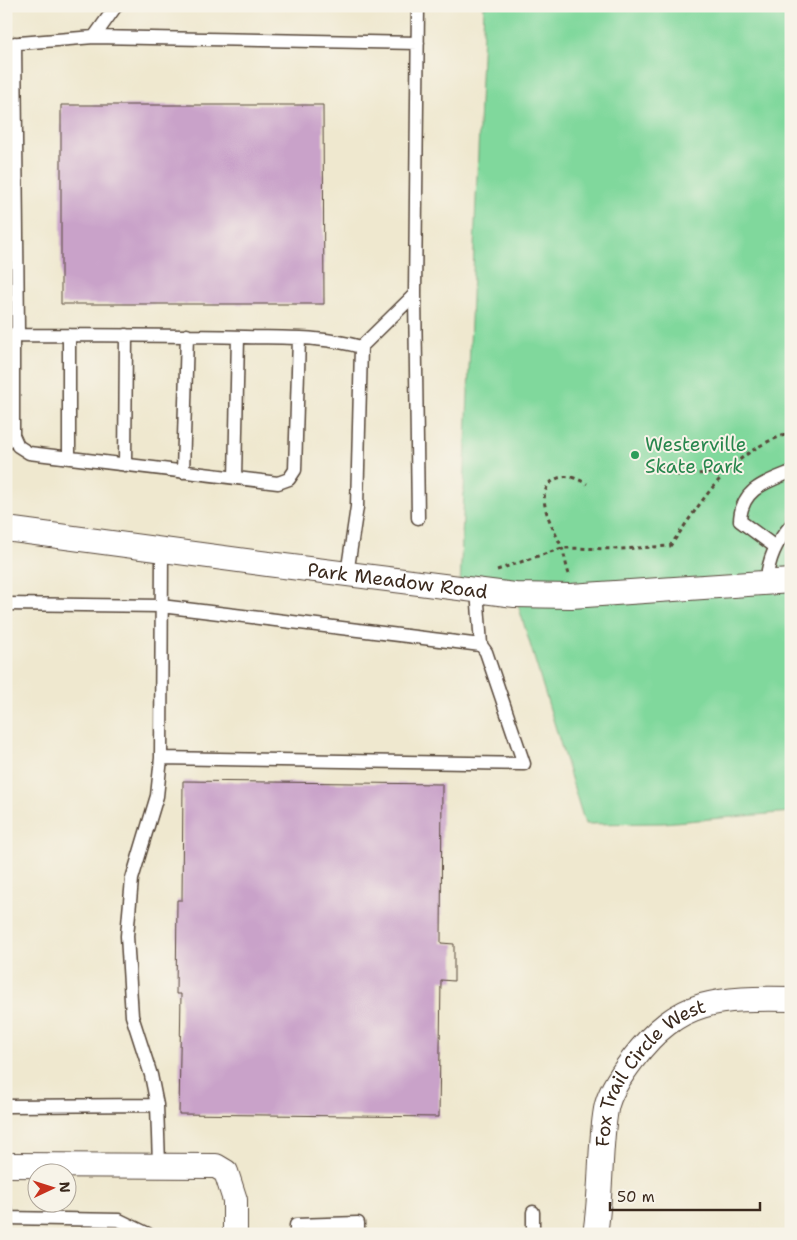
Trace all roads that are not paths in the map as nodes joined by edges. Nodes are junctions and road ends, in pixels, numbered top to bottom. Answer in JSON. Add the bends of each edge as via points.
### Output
{"nodes":[{"id":1,"x":116,"y":6,"type":"edge"},
{"id":2,"x":418,"y":6,"type":"edge"},
{"id":3,"x":94,"y":37,"type":"junction"},
{"id":4,"x":10,"y":43,"type":"edge"},
{"id":5,"x":418,"y":43,"type":"junction"},
{"id":6,"x":415,"y":294,"type":"junction"},
{"id":7,"x":69,"y":335,"type":"junction"},
{"id":8,"x":126,"y":335,"type":"junction"},
{"id":9,"x":188,"y":335,"type":"junction"},
{"id":10,"x":10,"y":336,"type":"edge"},
{"id":11,"x":238,"y":337,"type":"junction"},
{"id":12,"x":298,"y":338,"type":"junction"},
{"id":13,"x":361,"y":347,"type":"junction"},
{"id":14,"x":69,"y":458,"type":"junction"},
{"id":15,"x":125,"y":465,"type":"junction"},
{"id":16,"x":183,"y":472,"type":"junction"},
{"id":17,"x":791,"y":472,"type":"edge"},
{"id":18,"x":235,"y":478,"type":"junction"},
{"id":19,"x":418,"y":518,"type":"dead end"},
{"id":20,"x":791,"y":525,"type":"edge"},
{"id":21,"x":6,"y":529,"type":"edge"},
{"id":22,"x":774,"y":546,"type":"junction"},
{"id":23,"x":162,"y":550,"type":"junction"},
{"id":24,"x":347,"y":574,"type":"junction"},
{"id":25,"x":484,"y":580,"type":"junction"},
{"id":26,"x":791,"y":580,"type":"edge"},
{"id":27,"x":766,"y":582,"type":"junction"},
{"id":28,"x":6,"y":604,"type":"edge"},
{"id":29,"x":161,"y":606,"type":"junction"},
{"id":30,"x":481,"y":645,"type":"junction"},
{"id":31,"x":161,"y":758,"type":"junction"},
{"id":32,"x":791,"y":998,"type":"edge"},
{"id":33,"x":157,"y":1105,"type":"junction"},
{"id":34,"x":6,"y":1106,"type":"edge"},
{"id":35,"x":159,"y":1164,"type":"junction"},
{"id":36,"x":6,"y":1165,"type":"edge"},
{"id":37,"x":6,"y":1209,"type":"edge"},
{"id":38,"x":533,"y":1212,"type":"dead end"},
{"id":39,"x":148,"y":1234,"type":"edge"},
{"id":40,"x":235,"y":1234,"type":"edge"},
{"id":41,"x":296,"y":1234,"type":"edge"},
{"id":42,"x":358,"y":1234,"type":"edge"},
{"id":43,"x":533,"y":1234,"type":"edge"},
{"id":44,"x":595,"y":1234,"type":"edge"}],
"edges":[{"from":1,"to":3,"type":"lane"},
{"from":2,"to":5,"type":"lane"},
{"from":3,"to":4,"type":"lane"},
{"from":3,"to":5,"type":"lane"},
{"from":4,"to":10,"type":"lane","via":[[18,330]]},
{"from":5,"to":6,"type":"lane"},
{"from":6,"to":13,"type":"lane"},
{"from":6,"to":19,"type":"lane"},
{"from":7,"to":8,"type":"lane"},
{"from":7,"to":10,"type":"lane"},
{"from":7,"to":14,"type":"lane"},
{"from":8,"to":9,"type":"lane"},
{"from":8,"to":15,"type":"lane"},
{"from":9,"to":11,"type":"lane"},
{"from":9,"to":16,"type":"lane"},
{"from":10,"to":14,"type":"lane","via":[[13,435],[18,446],[29,453]]},
{"from":11,"to":12,"type":"lane"},
{"from":11,"to":18,"type":"lane"},
{"from":12,"to":13,"type":"lane","via":[[336,340]]},
{"from":12,"to":18,"type":"lane","via":[[295,470],[289,479],[278,483]]},
{"from":13,"to":24,"type":"lane","via":[[356,507]]},
{"from":14,"to":15,"type":"lane"},
{"from":15,"to":16,"type":"lane"},
{"from":16,"to":18,"type":"lane"},
{"from":17,"to":22,"type":"lane","via":[[755,486],[740,510],[740,521]]},
{"from":20,"to":22,"type":"lane"},
{"from":21,"to":23,"type":"street","name":"Park Meadow Road"},
{"from":22,"to":27,"type":"lane"},
{"from":23,"to":24,"type":"street","name":"Park Meadow Road"},
{"from":23,"to":29,"type":"lane"},
{"from":24,"to":25,"type":"street","name":"Park Meadow Road"},
{"from":25,"to":27,"type":"street","name":"Park Meadow Road","via":[[515,595],[571,596]]},
{"from":25,"to":30,"type":"lane"},
{"from":26,"to":27,"type":"street","name":"Park Meadow Road"},
{"from":28,"to":29,"type":"lane"},
{"from":29,"to":30,"type":"lane"},
{"from":29,"to":31,"type":"lane"},
{"from":30,"to":31,"type":"lane","via":[[524,764]]},
{"from":31,"to":33,"type":"lane","via":[[157,796],[132,879],[127,936],[132,1016],[151,1074]]},
{"from":32,"to":44,"type":"street","name":"Fox Trail Circle West","via":[[745,998],[699,1004],[660,1027],[641,1047],[606,1107]]},
{"from":33,"to":34,"type":"lane"},
{"from":33,"to":35,"type":"lane"},
{"from":35,"to":36,"type":"street"},
{"from":35,"to":40,"type":"street","via":[[206,1164],[226,1172],[234,1200]]},
{"from":37,"to":39,"type":"lane","via":[[8,1218],[119,1220]]},
{"from":38,"to":43,"type":"lane"},
{"from":41,"to":42,"type":"lane","via":[[296,1224],[358,1223]]}]}
